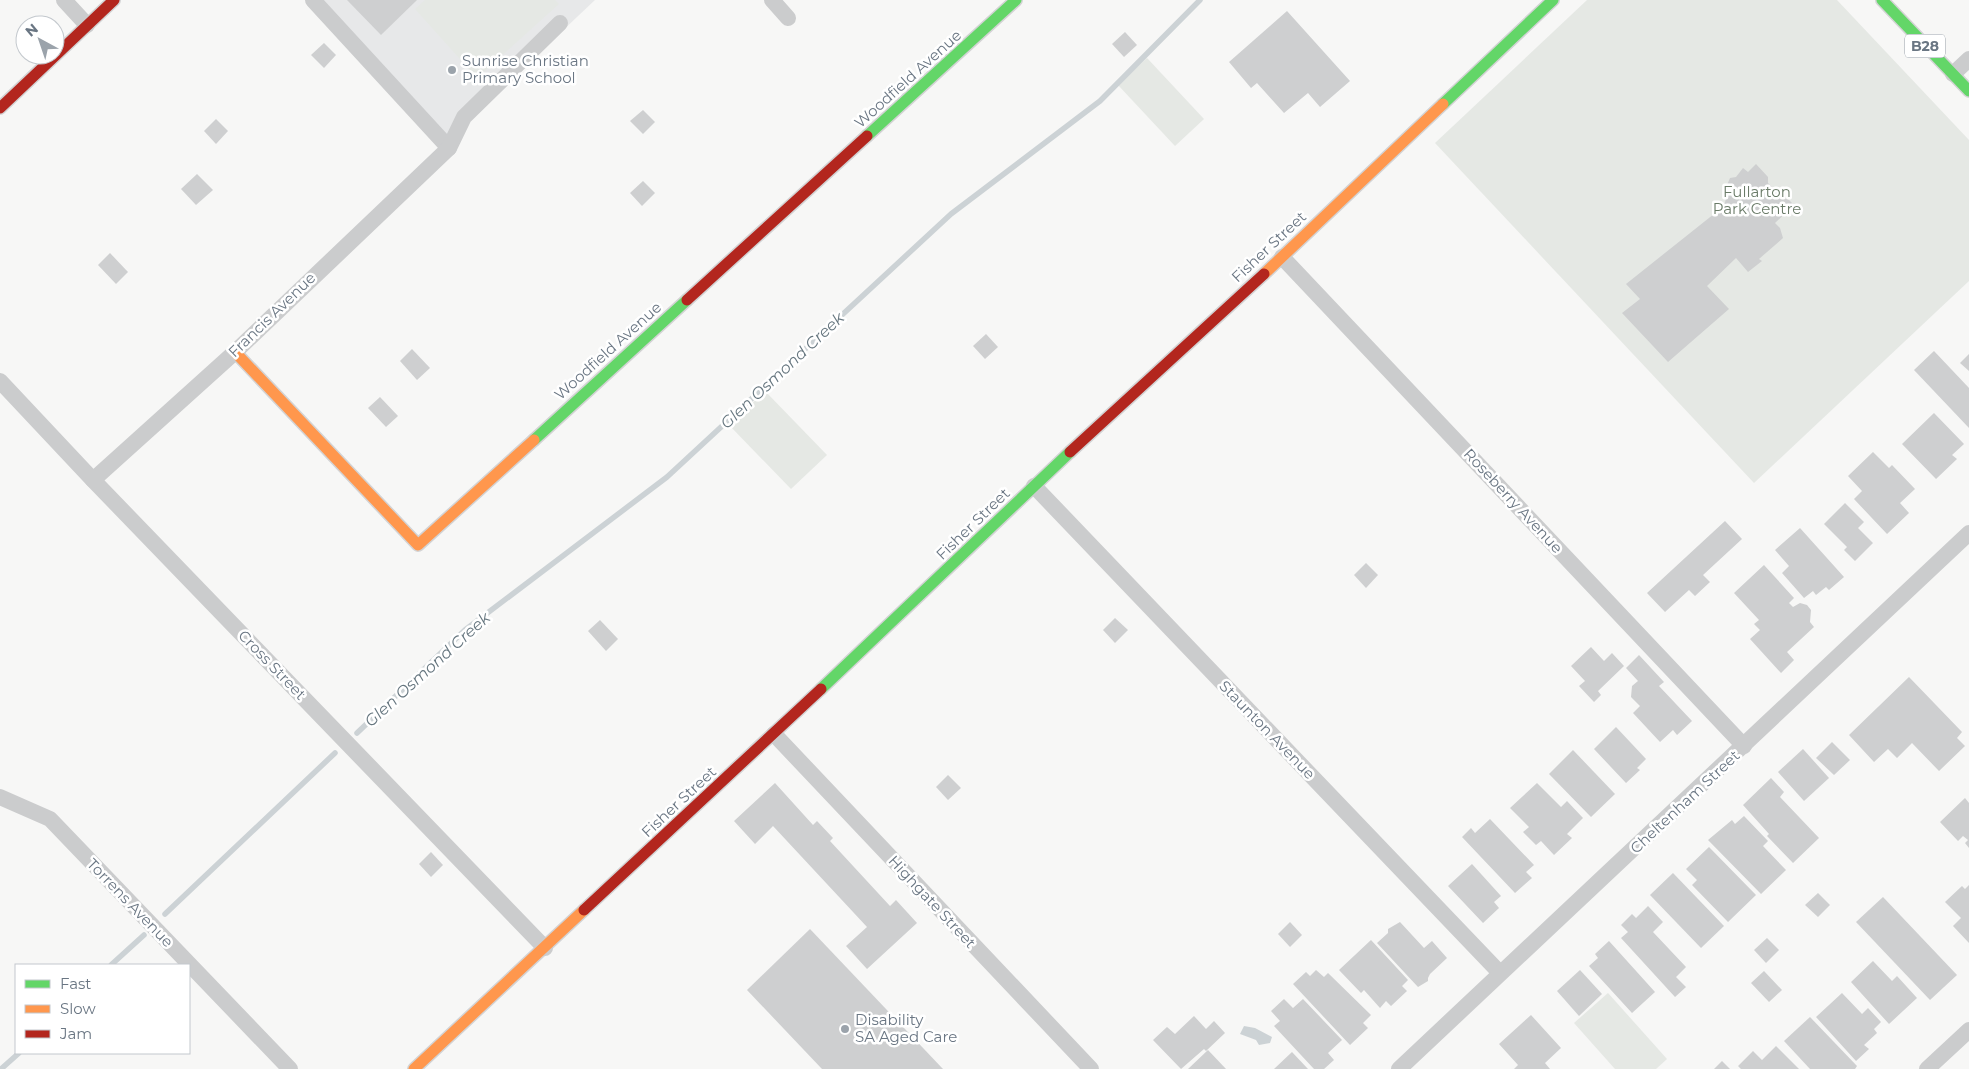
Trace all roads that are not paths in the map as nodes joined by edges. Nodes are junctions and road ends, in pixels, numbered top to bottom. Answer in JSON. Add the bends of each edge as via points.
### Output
{"nodes":[{"id":1,"x":64,"y":0,"type":"edge"},
{"id":2,"x":114,"y":0,"type":"edge"},
{"id":3,"x":313,"y":0,"type":"edge"},
{"id":4,"x":772,"y":0,"type":"edge"},
{"id":5,"x":1016,"y":0,"type":"edge"},
{"id":6,"x":1552,"y":0,"type":"edge"},
{"id":7,"x":1882,"y":0,"type":"edge"},
{"id":8,"x":788,"y":18,"type":"dead end"},
{"id":9,"x":560,"y":22,"type":"dead end"},
{"id":10,"x":87,"y":25,"type":"junction"},
{"id":11,"x":1969,"y":59,"type":"edge"},
{"id":12,"x":1953,"y":74,"type":"junction"},
{"id":13,"x":1969,"y":91,"type":"edge"},
{"id":14,"x":0,"y":108,"type":"edge"},
{"id":15,"x":449,"y":148,"type":"junction"},
{"id":16,"x":1282,"y":257,"type":"junction"},
{"id":17,"x":235,"y":352,"type":"junction"},
{"id":18,"x":0,"y":381,"type":"edge"},
{"id":19,"x":93,"y":480,"type":"junction"},
{"id":20,"x":1034,"y":486,"type":"junction"},
{"id":21,"x":1969,"y":533,"type":"edge"},
{"id":22,"x":774,"y":734,"type":"junction"},
{"id":23,"x":1744,"y":746,"type":"junction"},
{"id":24,"x":0,"y":797,"type":"edge"},
{"id":25,"x":545,"y":948,"type":"junction"},
{"id":26,"x":190,"y":964,"type":"edge"},
{"id":27,"x":190,"y":964,"type":"edge"},
{"id":28,"x":1500,"y":973,"type":"junction"},
{"id":29,"x":1969,"y":1030,"type":"edge"},
{"id":30,"x":290,"y":1069,"type":"edge"},
{"id":31,"x":414,"y":1069,"type":"edge"},
{"id":32,"x":1091,"y":1069,"type":"edge"},
{"id":33,"x":1399,"y":1069,"type":"edge"},
{"id":34,"x":1927,"y":1069,"type":"edge"}],
"edges":[{"from":1,"to":10,"type":"street"},
{"from":2,"to":10,"type":"street"},
{"from":3,"to":15,"type":"street"},
{"from":4,"to":8,"type":"street"},
{"from":5,"to":17,"type":"street","name":"Woodfield Avenue","via":[[418,545]]},
{"from":6,"to":16,"type":"street","name":"Fisher Street"},
{"from":7,"to":12,"type":"street","number":"B28"},
{"from":9,"to":15,"type":"street","name":"Francis Avenue","via":[[464,117]]},
{"from":10,"to":14,"type":"street"},
{"from":11,"to":12,"type":"street"},
{"from":12,"to":13,"type":"street","number":"B28"},
{"from":15,"to":17,"type":"street","name":"Francis Avenue"},
{"from":16,"to":20,"type":"street","name":"Fisher Street"},
{"from":16,"to":23,"type":"street","name":"Roseberry Avenue"},
{"from":17,"to":19,"type":"street","name":"Francis Avenue"},
{"from":18,"to":19,"type":"street","name":"Cross Street"},
{"from":19,"to":25,"type":"street","name":"Cross Street"},
{"from":20,"to":22,"type":"street","name":"Fisher Street"},
{"from":20,"to":28,"type":"street","name":"Staunton Avenue"},
{"from":21,"to":23,"type":"street","name":"Cheltenham Street"},
{"from":22,"to":25,"type":"street","name":"Fisher Street"},
{"from":22,"to":32,"type":"street","name":"Highgate Street"},
{"from":23,"to":28,"type":"street","name":"Cheltenham Street"},
{"from":24,"to":26,"type":"street","name":"Torrens Avenue","via":[[50,818]]},
{"from":25,"to":31,"type":"street","name":"Fisher Street"},
{"from":27,"to":30,"type":"street","name":"Torrens Avenue"},
{"from":28,"to":33,"type":"street","name":"Cheltenham Street"},
{"from":29,"to":34,"type":"street"}]}
